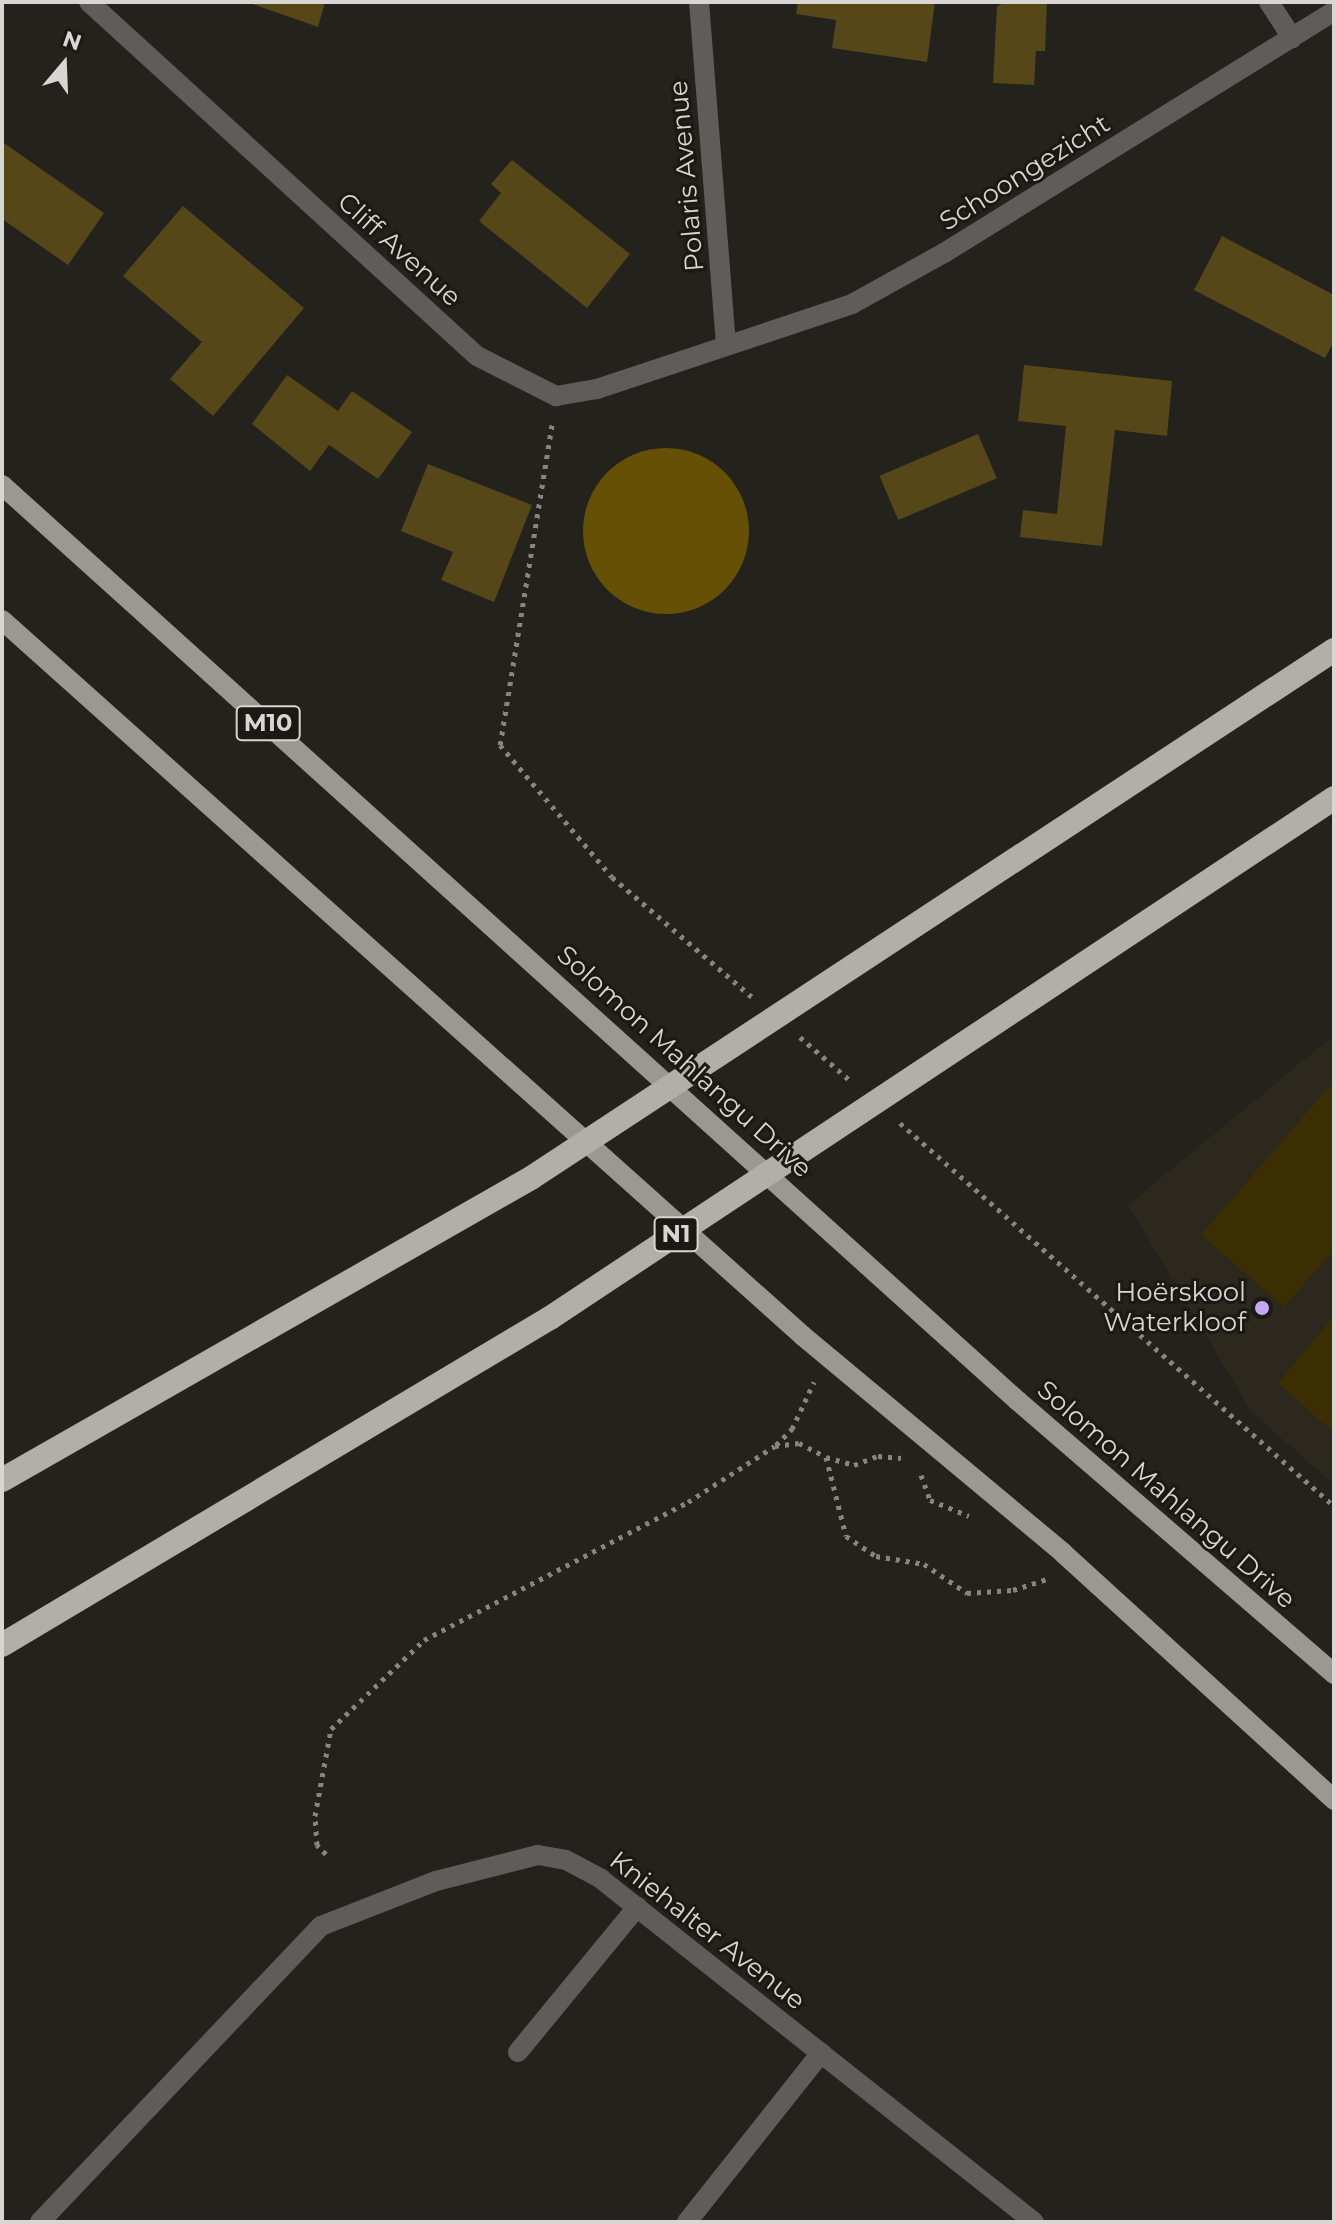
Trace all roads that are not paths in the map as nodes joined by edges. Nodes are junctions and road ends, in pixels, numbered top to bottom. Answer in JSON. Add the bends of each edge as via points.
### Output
{"nodes":[{"id":1,"x":89,"y":2,"type":"edge"},
{"id":2,"x":699,"y":2,"type":"edge"},
{"id":3,"x":1269,"y":2,"type":"edge"},
{"id":4,"x":1334,"y":11,"type":"edge"},
{"id":5,"x":1292,"y":38,"type":"junction"},
{"id":6,"x":726,"y":346,"type":"junction"},
{"id":7,"x":2,"y":485,"type":"edge"},
{"id":8,"x":2,"y":620,"type":"edge"},
{"id":9,"x":1334,"y":650,"type":"edge"},
{"id":10,"x":1334,"y":798,"type":"edge"},
{"id":11,"x":2,"y":1480,"type":"edge"},
{"id":12,"x":2,"y":1645,"type":"edge"},
{"id":13,"x":1334,"y":1674,"type":"edge"},
{"id":14,"x":1334,"y":1800,"type":"edge"},
{"id":15,"x":637,"y":1907,"type":"junction"},
{"id":16,"x":518,"y":2052,"type":"dead end"},
{"id":17,"x":821,"y":2053,"type":"junction"},
{"id":18,"x":40,"y":2222,"type":"edge"},
{"id":19,"x":687,"y":2222,"type":"edge"},
{"id":20,"x":1034,"y":2222,"type":"edge"}],
"edges":[{"from":1,"to":6,"type":"street","name":"Cliff Avenue","via":[[477,356],[556,396],[597,389]]},
{"from":2,"to":6,"type":"street","name":"Polaris Avenue"},
{"from":3,"to":5,"type":"street"},
{"from":4,"to":5,"type":"street","name":"Schoongezicht"},
{"from":5,"to":6,"type":"street","name":"Schoongezicht","via":[[852,304]]},
{"from":7,"to":13,"type":"main road","name":"Solomon Mahlangu Drive","number":"M10"},
{"from":8,"to":14,"type":"main road","via":[[803,1336],[1063,1553]]},
{"from":9,"to":11,"type":"highway","via":[[531,1178]]},
{"from":10,"to":12,"type":"highway","number":"N1","via":[[550,1318]]},
{"from":15,"to":16,"type":"street"},
{"from":15,"to":17,"type":"street","name":"Kniehalter Avenue"},
{"from":15,"to":18,"type":"street","name":"Kniehalter Avenue","via":[[566,1860],[538,1855],[436,1881],[321,1926]]},
{"from":17,"to":19,"type":"street"},
{"from":17,"to":20,"type":"street","name":"Kniehalter Avenue"}]}
